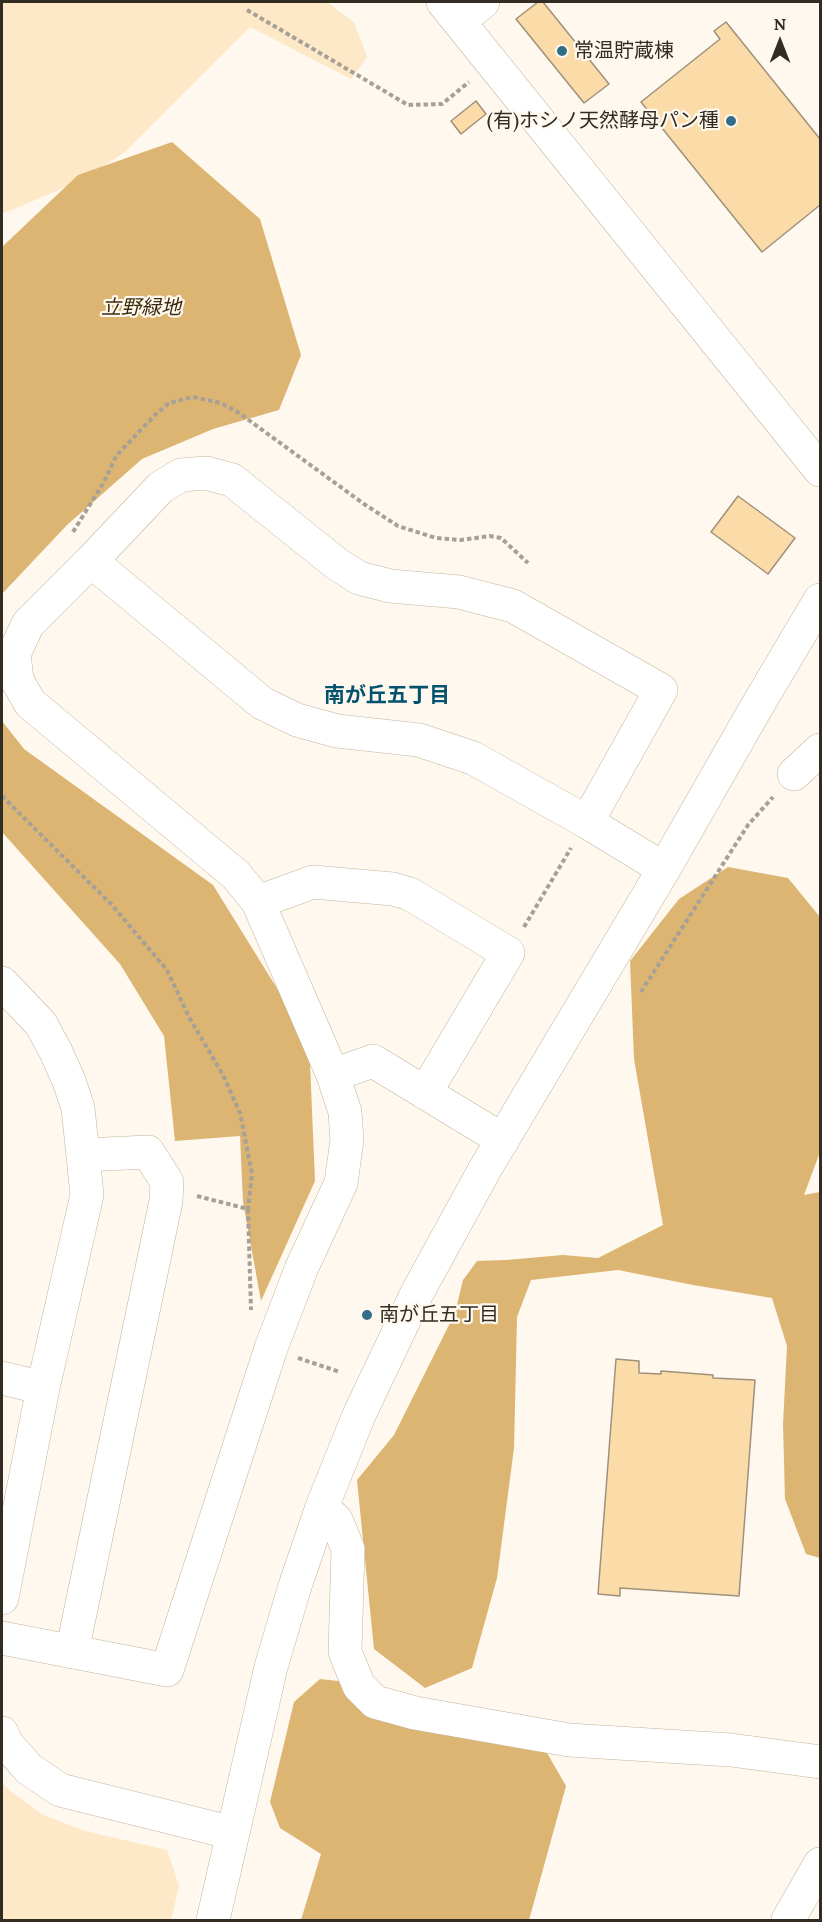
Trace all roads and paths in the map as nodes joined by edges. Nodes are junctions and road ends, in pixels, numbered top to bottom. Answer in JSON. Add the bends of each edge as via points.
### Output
{"nodes":[{"id":1,"x":462,"y":8,"type":"edge"},
{"id":2,"x":247,"y":10,"type":"dead end"},
{"id":3,"x":492,"y":63,"type":"junction"},
{"id":4,"x":820,"y":470,"type":"edge"},
{"id":5,"x":327,"y":476,"type":"dead end"},
{"id":6,"x":91,"y":561,"type":"junction"},
{"id":7,"x":528,"y":563,"type":"dead end"},
{"id":8,"x":820,"y":600,"type":"edge"},
{"id":9,"x":820,"y":750,"type":"edge"},
{"id":10,"x":794,"y":774,"type":"joint"},
{"id":11,"x":2,"y":796,"type":"edge"},
{"id":12,"x":582,"y":830,"type":"junction"},
{"id":13,"x":664,"y":869,"type":"junction"},
{"id":14,"x":258,"y":902,"type":"junction"},
{"id":15,"x":508,"y":953,"type":"junction"},
{"id":16,"x":2,"y":982,"type":"edge"},
{"id":17,"x":641,"y":992,"type":"dead end"},
{"id":18,"x":333,"y":1075,"type":"junction"},
{"id":19,"x":425,"y":1093,"type":"junction"},
{"id":20,"x":503,"y":1140,"type":"junction"},
{"id":21,"x":84,"y":1155,"type":"junction"},
{"id":22,"x":167,"y":1188,"type":"junction"},
{"id":23,"x":248,"y":1209,"type":"junction"},
{"id":24,"x":252,"y":1320,"type":"dead end"},
{"id":25,"x":306,"y":1360,"type":"dead end"},
{"id":26,"x":340,"y":1372,"type":"dead end"},
{"id":27,"x":2,"y":1378,"type":"edge"},
{"id":28,"x":43,"y":1388,"type":"junction"},
{"id":29,"x":322,"y":1507,"type":"junction"},
{"id":30,"x":2,"y":1598,"type":"edge"},
{"id":31,"x":2,"y":1638,"type":"edge"},
{"id":32,"x":72,"y":1652,"type":"junction"},
{"id":33,"x":2,"y":1733,"type":"edge"},
{"id":34,"x":820,"y":1762,"type":"edge"},
{"id":35,"x":233,"y":1833,"type":"junction"},
{"id":36,"x":820,"y":1864,"type":"edge"},
{"id":37,"x":213,"y":1920,"type":"edge"},
{"id":38,"x":788,"y":1920,"type":"edge"}],
"edges":[{"from":1,"to":3,"type":"street"},
{"from":2,"to":3,"type":"path","via":[[408,105],[442,104]]},
{"from":3,"to":4,"type":"street"},
{"from":5,"to":7,"type":"path","via":[[398,526],[436,538],[501,538]]},
{"from":6,"to":12,"type":"street","via":[[262,703],[297,720],[337,731],[419,740],[473,758]]},
{"from":6,"to":12,"type":"street","via":[[160,487],[181,475],[206,472],[232,480],[359,578],[390,586],[459,592],[513,606],[662,690]]},
{"from":6,"to":14,"type":"street","via":[[28,624],[14,654],[17,680],[30,703],[236,875]]},
{"from":8,"to":13,"type":"street"},
{"from":9,"to":10,"type":"street"},
{"from":10,"to":17,"type":"path","via":[[748,825]]},
{"from":11,"to":23,"type":"path","via":[[111,904],[167,970],[240,1113],[252,1174]]},
{"from":12,"to":13,"type":"street"},
{"from":12,"to":15,"type":"path"},
{"from":13,"to":20,"type":"street"},
{"from":14,"to":15,"type":"street","via":[[312,882],[393,889],[410,894]]},
{"from":14,"to":18,"type":"street"},
{"from":15,"to":19,"type":"street"},
{"from":16,"to":21,"type":"street","via":[[41,1024],[56,1052],[78,1108]]},
{"from":18,"to":19,"type":"street","via":[[373,1061]]},
{"from":18,"to":32,"type":"street","via":[[345,1112],[347,1140],[341,1184],[302,1267],[271,1348],[168,1670]]},
{"from":19,"to":20,"type":"street"},
{"from":20,"to":29,"type":"street","via":[[417,1293],[359,1415]]},
{"from":21,"to":22,"type":"street","via":[[148,1152]]},
{"from":21,"to":28,"type":"street","via":[[87,1195]]},
{"from":22,"to":23,"type":"path"},
{"from":22,"to":32,"type":"street"},
{"from":23,"to":24,"type":"path"},
{"from":25,"to":26,"type":"path"},
{"from":27,"to":28,"type":"street"},
{"from":28,"to":30,"type":"street"},
{"from":29,"to":34,"type":"street","via":[[336,1520],[348,1549],[345,1652],[359,1686],[375,1702],[415,1713],[569,1740],[731,1750]]},
{"from":29,"to":35,"type":"street","via":[[271,1667]]},
{"from":31,"to":32,"type":"street"},
{"from":33,"to":35,"type":"street","via":[[29,1768],[60,1790]]},
{"from":35,"to":37,"type":"street"},
{"from":36,"to":38,"type":"street"}]}
